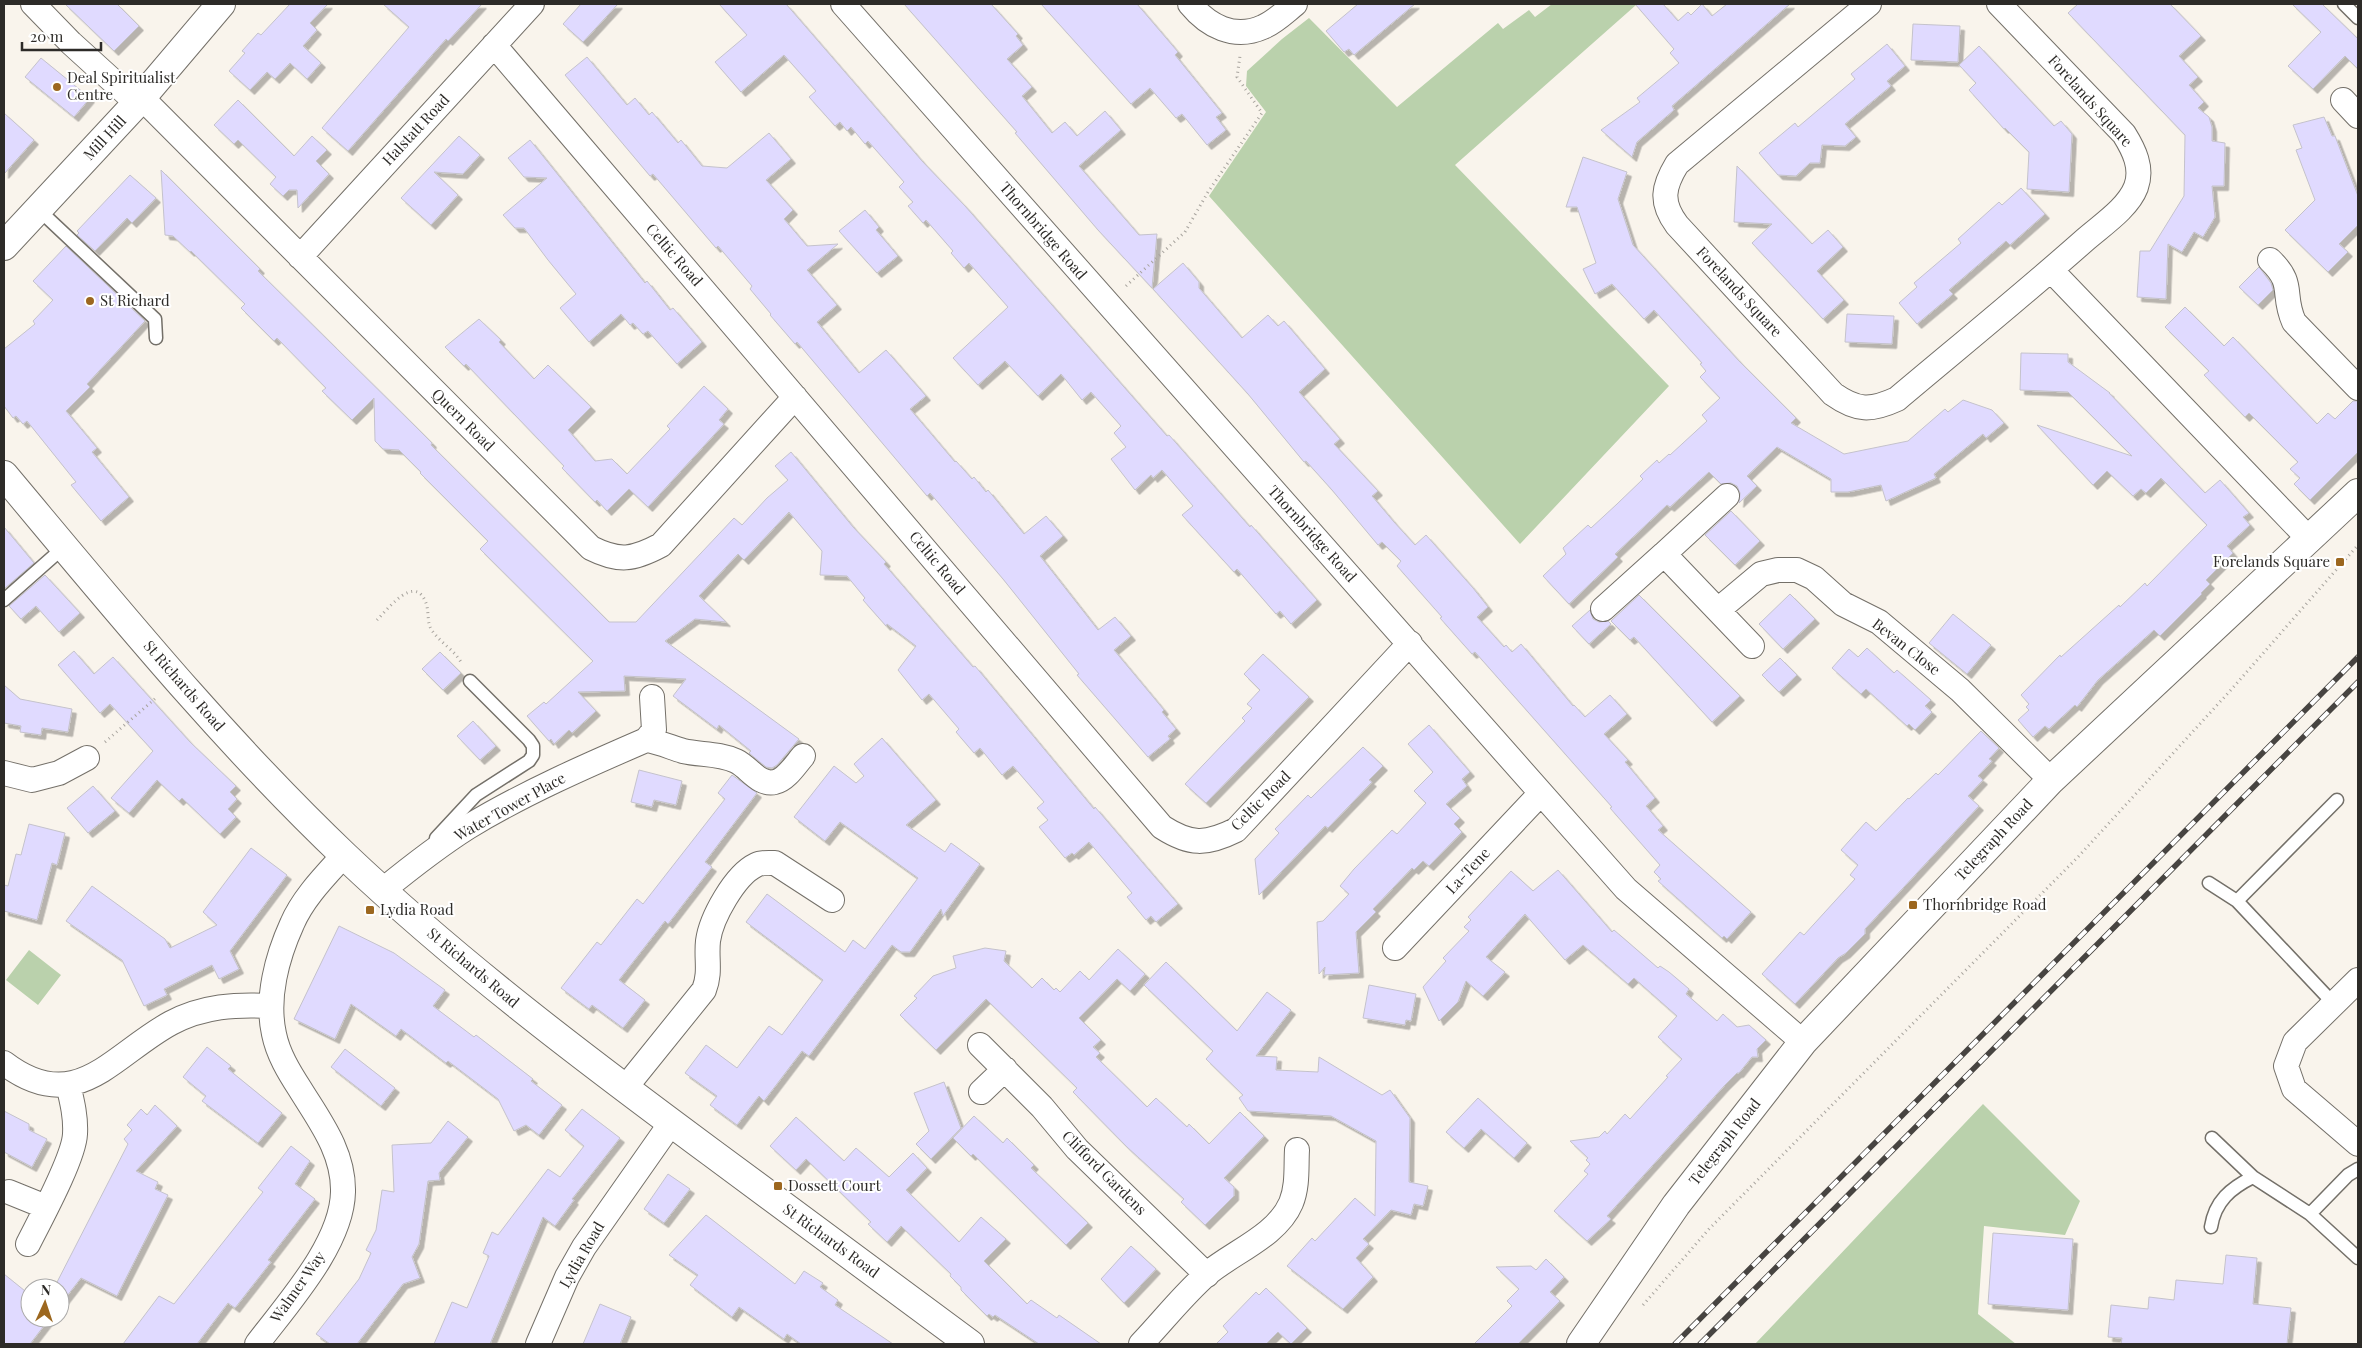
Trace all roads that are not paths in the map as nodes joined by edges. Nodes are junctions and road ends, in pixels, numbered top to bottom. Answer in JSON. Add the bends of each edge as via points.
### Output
{"nodes":[{"id":1,"x":33,"y":4,"type":"edge"},
{"id":2,"x":221,"y":4,"type":"edge"},
{"id":3,"x":532,"y":4,"type":"edge"},
{"id":4,"x":843,"y":4,"type":"edge"},
{"id":5,"x":1190,"y":4,"type":"edge"},
{"id":6,"x":1295,"y":4,"type":"edge"},
{"id":7,"x":1869,"y":4,"type":"edge"},
{"id":8,"x":1999,"y":4,"type":"edge"},
{"id":9,"x":2344,"y":4,"type":"edge"},
{"id":10,"x":2358,"y":18,"type":"edge"},
{"id":11,"x":494,"y":45,"type":"junction"},
{"id":12,"x":140,"y":100,"type":"junction"},
{"id":13,"x":38,"y":209,"type":"junction"},
{"id":14,"x":4,"y":246,"type":"edge"},
{"id":15,"x":300,"y":257,"type":"junction"},
{"id":16,"x":2270,"y":260,"type":"dead end"},
{"id":17,"x":2051,"y":270,"type":"junction"},
{"id":18,"x":156,"y":338,"type":"dead end"},
{"id":19,"x":2358,"y":388,"type":"edge"},
{"id":20,"x":795,"y":397,"type":"junction"},
{"id":21,"x":4,"y":474,"type":"edge"},
{"id":22,"x":2358,"y":493,"type":"edge"},
{"id":23,"x":1727,"y":496,"type":"dead end"},
{"id":24,"x":2310,"y":540,"type":"junction"},
{"id":25,"x":64,"y":547,"type":"junction"},
{"id":26,"x":1664,"y":554,"type":"junction"},
{"id":27,"x":4,"y":600,"type":"edge"},
{"id":28,"x":1603,"y":609,"type":"dead end"},
{"id":29,"x":1718,"y":610,"type":"junction"},
{"id":30,"x":1410,"y":643,"type":"junction"},
{"id":31,"x":1752,"y":646,"type":"dead end"},
{"id":32,"x":470,"y":681,"type":"road end"},
{"id":33,"x":652,"y":697,"type":"dead end"},
{"id":34,"x":646,"y":740,"type":"junction"},
{"id":35,"x":803,"y":756,"type":"dead end"},
{"id":36,"x":87,"y":758,"type":"road end"},
{"id":37,"x":2051,"y":780,"type":"junction"},
{"id":38,"x":6,"y":781,"type":"edge"},
{"id":39,"x":1541,"y":793,"type":"junction"},
{"id":40,"x":2336,"y":800,"type":"dead end"},
{"id":41,"x":344,"y":855,"type":"junction"},
{"id":42,"x":412,"y":867,"type":"junction"},
{"id":43,"x":2208,"y":883,"type":"dead end"},
{"id":44,"x":383,"y":890,"type":"junction"},
{"id":45,"x":832,"y":900,"type":"dead end"},
{"id":46,"x":2237,"y":901,"type":"junction"},
{"id":47,"x":1395,"y":948,"type":"dead end"},
{"id":48,"x":2358,"y":980,"type":"edge"},
{"id":49,"x":2334,"y":1004,"type":"junction"},
{"id":50,"x":271,"y":1006,"type":"junction"},
{"id":51,"x":1803,"y":1042,"type":"junction"},
{"id":52,"x":980,"y":1045,"type":"dead end"},
{"id":53,"x":4,"y":1063,"type":"edge"},
{"id":54,"x":1004,"y":1069,"type":"junction"},
{"id":55,"x":68,"y":1084,"type":"junction"},
{"id":56,"x":624,"y":1088,"type":"junction"},
{"id":57,"x":981,"y":1092,"type":"dead end"},
{"id":58,"x":671,"y":1123,"type":"junction"},
{"id":59,"x":2212,"y":1138,"type":"dead end"},
{"id":60,"x":2358,"y":1144,"type":"edge"},
{"id":61,"x":1297,"y":1150,"type":"dead end"},
{"id":62,"x":2358,"y":1169,"type":"edge"},
{"id":63,"x":2253,"y":1178,"type":"junction"},
{"id":64,"x":9,"y":1192,"type":"dead end"},
{"id":65,"x":46,"y":1207,"type":"junction"},
{"id":66,"x":2310,"y":1214,"type":"junction"},
{"id":67,"x":2211,"y":1227,"type":"dead end"},
{"id":68,"x":28,"y":1244,"type":"dead end"},
{"id":69,"x":2358,"y":1258,"type":"edge"},
{"id":70,"x":1207,"y":1275,"type":"junction"},
{"id":71,"x":258,"y":1344,"type":"edge"},
{"id":72,"x":538,"y":1344,"type":"edge"},
{"id":73,"x":970,"y":1344,"type":"edge"},
{"id":74,"x":1141,"y":1344,"type":"edge"},
{"id":75,"x":1581,"y":1344,"type":"edge"}],
"edges":[{"from":1,"to":12,"type":"street","name":"Quern Road","via":[[70,43]]},
{"from":2,"to":12,"type":"street","name":"Mill Hill"},
{"from":3,"to":11,"type":"street","name":"Halstatt Road"},
{"from":4,"to":30,"type":"street","name":"Thornbridge Road"},
{"from":5,"to":6,"type":"street","via":[[1209,23],[1243,32],[1263,28]]},
{"from":7,"to":17,"type":"street","name":"Forelands Square","via":[[1677,164],[1664,195],[1668,212],[1833,394],[1848,404],[1864,408],[1880,407],[1897,399]]},
{"from":8,"to":17,"type":"street","name":"Forelands Square","via":[[2124,134],[2134,150],[2138,168],[2136,187],[2127,202]]},
{"from":9,"to":10,"type":"lane"},
{"from":11,"to":15,"type":"street","name":"Halstatt Road"},
{"from":11,"to":20,"type":"street","name":"Celtic Road"},
{"from":12,"to":13,"type":"street","name":"Mill Hill"},
{"from":12,"to":15,"type":"street","name":"Quern Road"},
{"from":13,"to":14,"type":"street","name":"Mill Hill"},
{"from":13,"to":18,"type":"lane","via":[[155,319]]},
{"from":15,"to":20,"type":"street","name":"Quern Road","via":[[591,548],[607,556],[625,559],[643,555],[661,545]]},
{"from":16,"to":19,"type":"street","via":[[2282,272],[2287,283],[2288,308],[2294,322]]},
{"from":17,"to":24,"type":"street"},
{"from":20,"to":30,"type":"street","name":"Celtic Road","via":[[1162,827],[1179,838],[1197,842],[1217,839],[1236,830]]},
{"from":21,"to":25,"type":"street","name":"St Richards Road"},
{"from":22,"to":24,"type":"street","name":"Telegraph Road"},
{"from":23,"to":26,"type":"street"},
{"from":24,"to":37,"type":"street","name":"Telegraph Road"},
{"from":25,"to":27,"type":"lane"},
{"from":25,"to":41,"type":"street","name":"St Richards Road","via":[[253,765]]},
{"from":26,"to":28,"type":"street"},
{"from":26,"to":29,"type":"street"},
{"from":29,"to":31,"type":"street"},
{"from":29,"to":37,"type":"street","name":"Bevan Close","via":[[1761,574],[1797,570],[1814,578],[1843,604],[1878,622],[1960,690]]},
{"from":30,"to":39,"type":"street","name":"Thornbridge Road"},
{"from":32,"to":42,"type":"lane","via":[[529,740],[533,754],[529,761],[476,795]]},
{"from":33,"to":34,"type":"street","via":[[654,730]]},
{"from":34,"to":35,"type":"street","via":[[682,751],[719,755],[737,761],[768,782],[783,778]]},
{"from":34,"to":42,"type":"street","name":"Water Tower Place","via":[[569,774],[469,827]]},
{"from":36,"to":38,"type":"street","via":[[59,773],[32,780]]},
{"from":37,"to":51,"type":"street","name":"Telegraph Road"},
{"from":39,"to":47,"type":"street","name":"La-Tene"},
{"from":39,"to":51,"type":"street","name":"Thornbridge Road","via":[[1626,889]]},
{"from":40,"to":46,"type":"lane"},
{"from":41,"to":44,"type":"street","name":"St Richards Road"},
{"from":41,"to":50,"type":"street","name":"Walmer Way","via":[[316,886],[292,923],[276,971]]},
{"from":42,"to":44,"type":"street","name":"Water Tower Place"},
{"from":43,"to":46,"type":"lane"},
{"from":44,"to":56,"type":"street","name":"St Richards Road","via":[[523,1010]]},
{"from":45,"to":56,"type":"street","via":[[775,863],[765,862],[748,870],[712,922],[708,942],[709,977],[704,990]]},
{"from":46,"to":49,"type":"lane"},
{"from":48,"to":49,"type":"street"},
{"from":49,"to":60,"type":"street","via":[[2295,1042],[2286,1066],[2294,1090]]},
{"from":50,"to":55,"type":"street","via":[[212,1007],[171,1023],[93,1076]]},
{"from":50,"to":71,"type":"street","name":"Walmer Way","via":[[274,1034],[283,1061],[324,1125],[338,1159],[343,1192],[335,1228],[319,1262]]},
{"from":51,"to":75,"type":"street","name":"Telegraph Road","via":[[1676,1205]]},
{"from":52,"to":54,"type":"street","name":"Clifford Gardens"},
{"from":53,"to":55,"type":"street","via":[[18,1074],[46,1084]]},
{"from":54,"to":57,"type":"street"},
{"from":54,"to":70,"type":"street","name":"Clifford Gardens","via":[[1078,1148]]},
{"from":55,"to":65,"type":"street","via":[[75,1136]]},
{"from":56,"to":58,"type":"street","name":"St Richards Road"},
{"from":58,"to":72,"type":"street","name":"Lydia Road","via":[[584,1247],[567,1277]]},
{"from":58,"to":73,"type":"street","name":"St Richards Road"},
{"from":59,"to":63,"type":"lane"},
{"from":61,"to":70,"type":"street","via":[[1296,1186],[1281,1219]]},
{"from":62,"to":66,"type":"lane"},
{"from":63,"to":66,"type":"lane"},
{"from":63,"to":67,"type":"lane","via":[[2234,1187],[2222,1200]]},
{"from":64,"to":65,"type":"street"},
{"from":65,"to":68,"type":"street"},
{"from":66,"to":69,"type":"lane"},
{"from":70,"to":74,"type":"street"}]}
